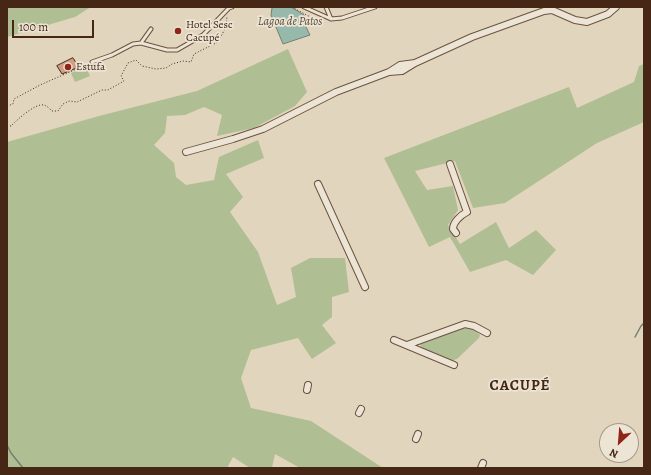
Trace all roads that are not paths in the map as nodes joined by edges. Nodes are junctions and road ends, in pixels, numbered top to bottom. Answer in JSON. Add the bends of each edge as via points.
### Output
{"nodes":[{"id":1,"x":304,"y":7,"type":"edge"},
{"id":2,"x":326,"y":7,"type":"edge"},
{"id":3,"x":375,"y":7,"type":"edge"},
{"id":4,"x":616,"y":7,"type":"edge"},
{"id":5,"x":231,"y":8,"type":"edge"},
{"id":6,"x":331,"y":19,"type":"junction"},
{"id":7,"x":151,"y":28,"type":"dead end"},
{"id":8,"x":141,"y":43,"type":"junction"},
{"id":9,"x":92,"y":62,"type":"road end"},
{"id":10,"x":186,"y":152,"type":"dead end"},
{"id":11,"x":450,"y":164,"type":"dead end"},
{"id":12,"x":318,"y":184,"type":"dead end"},
{"id":13,"x":456,"y":233,"type":"dead end"},
{"id":14,"x":364,"y":287,"type":"dead end"},
{"id":15,"x":487,"y":333,"type":"dead end"},
{"id":16,"x":394,"y":340,"type":"dead end"},
{"id":17,"x":407,"y":345,"type":"junction"},
{"id":18,"x":454,"y":365,"type":"dead end"}],
"edges":[{"from":1,"to":6,"type":"lane"},
{"from":2,"to":6,"type":"lane"},
{"from":3,"to":6,"type":"lane"},
{"from":4,"to":10,"type":"street","via":[[611,13],[587,22],[581,22],[556,11],[544,10],[472,37],[402,71],[389,72],[322,98],[263,129]]},
{"from":5,"to":8,"type":"lane","via":[[203,35],[177,50]]},
{"from":7,"to":8,"type":"lane"},
{"from":8,"to":9,"type":"lane"},
{"from":11,"to":13,"type":"street","via":[[467,212],[454,224],[453,229]]},
{"from":12,"to":14,"type":"street"},
{"from":15,"to":17,"type":"street","via":[[465,324]]},
{"from":16,"to":17,"type":"street"},
{"from":17,"to":18,"type":"street"}]}
